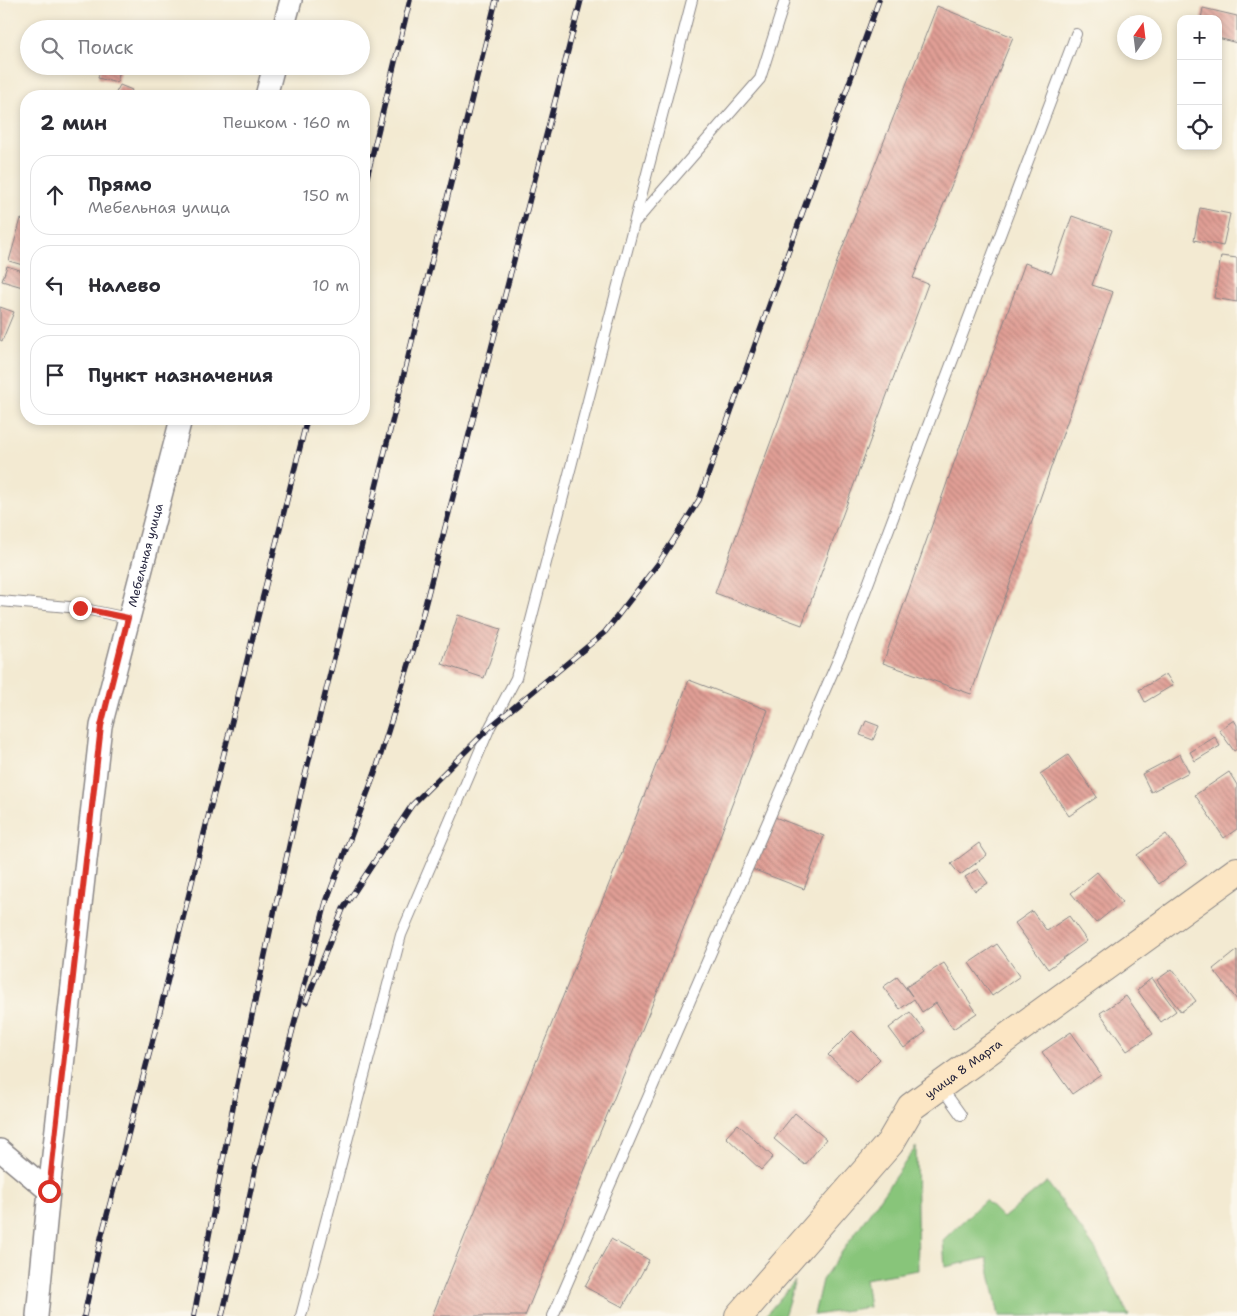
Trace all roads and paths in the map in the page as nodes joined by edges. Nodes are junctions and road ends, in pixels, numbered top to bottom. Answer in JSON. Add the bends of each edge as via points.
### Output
{"nodes":[{"id":1,"x":291,"y":0,"type":"edge"},
{"id":2,"x":692,"y":0,"type":"edge"},
{"id":3,"x":785,"y":0,"type":"edge"},
{"id":4,"x":286,"y":20,"type":"edge"},
{"id":5,"x":1076,"y":34,"type":"dead end"},
{"id":6,"x":272,"y":75,"type":"edge"},
{"id":7,"x":268,"y":90,"type":"edge"},
{"id":8,"x":634,"y":224,"type":"junction"},
{"id":9,"x":179,"y":425,"type":"edge"},
{"id":10,"x":0,"y":601,"type":"edge"},
{"id":11,"x":128,"y":618,"type":"junction"},
{"id":12,"x":1237,"y":871,"type":"edge"},
{"id":13,"x":940,"y":1086,"type":"junction"},
{"id":14,"x":961,"y":1116,"type":"dead end"},
{"id":15,"x":0,"y":1150,"type":"edge"},
{"id":16,"x":49,"y":1191,"type":"junction"},
{"id":17,"x":38,"y":1316,"type":"edge"},
{"id":18,"x":301,"y":1316,"type":"edge"},
{"id":19,"x":553,"y":1316,"type":"edge"},
{"id":20,"x":739,"y":1316,"type":"edge"}],
"edges":[{"from":1,"to":4,"type":"street"},
{"from":2,"to":8,"type":"lane"},
{"from":3,"to":8,"type":"lane","via":[[760,79]]},
{"from":5,"to":19,"type":"lane","via":[[848,637]]},
{"from":6,"to":7,"type":"street"},
{"from":8,"to":18,"type":"lane","via":[[516,678],[490,727],[402,935]]},
{"from":9,"to":11,"type":"street","name":"Мебельная улица"},
{"from":10,"to":11,"type":"lane","via":[[80,608]]},
{"from":11,"to":16,"type":"street","name":"Мебельная улица","via":[[101,726]]},
{"from":12,"to":13,"type":"main road","name":"улица 8 Марта"},
{"from":13,"to":14,"type":"lane"},
{"from":13,"to":20,"type":"main road","name":"улица 8 Марта","via":[[911,1107],[890,1143]]},
{"from":15,"to":16,"type":"street"},
{"from":16,"to":17,"type":"street","name":"Мебельная улица"}]}
